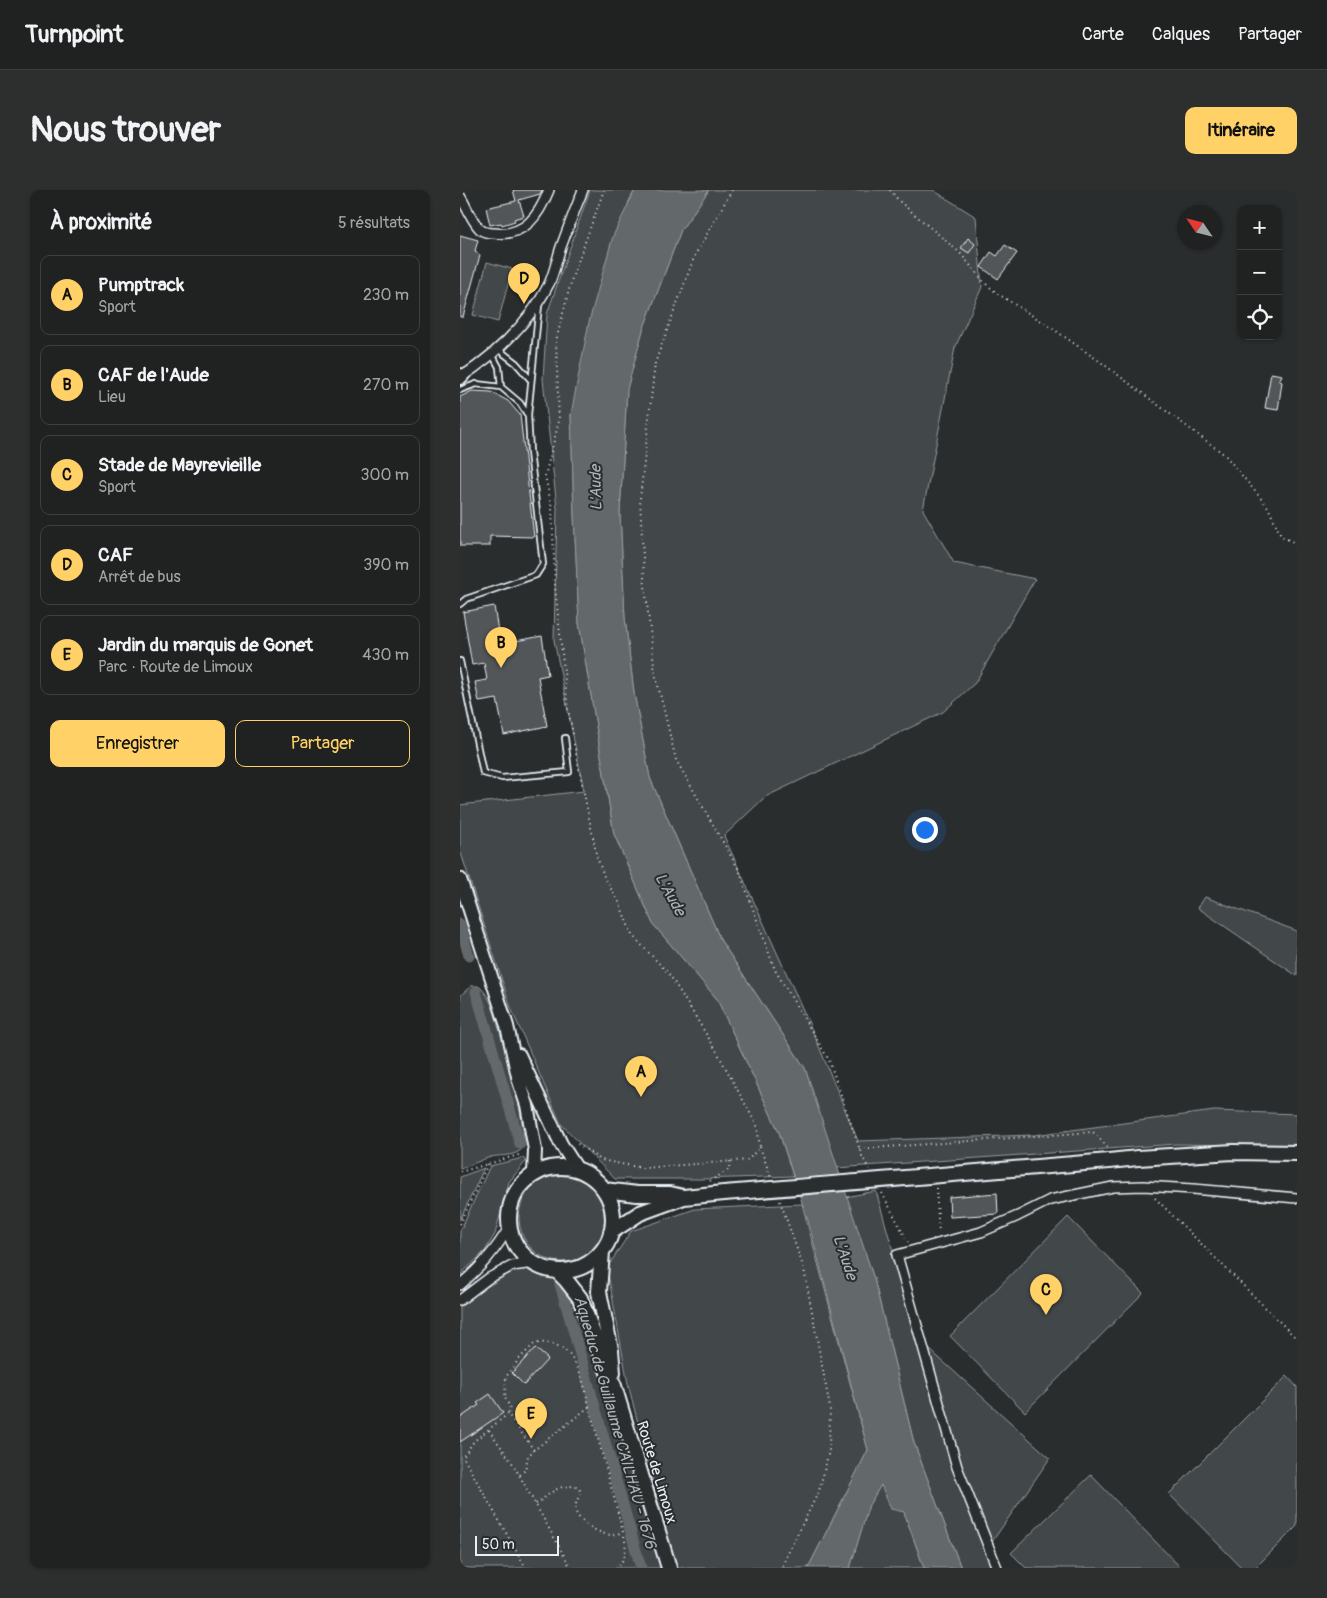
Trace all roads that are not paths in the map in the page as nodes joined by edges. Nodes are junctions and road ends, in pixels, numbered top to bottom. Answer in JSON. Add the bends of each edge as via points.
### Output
{"nodes":[{"id":1,"x":550,"y":190,"type":"edge"},
{"id":2,"x":583,"y":190,"type":"edge"},
{"id":3,"x":460,"y":196,"type":"edge"},
{"id":4,"x":539,"y":300,"type":"junction"},
{"id":5,"x":495,"y":351,"type":"junction"},
{"id":6,"x":461,"y":377,"type":"edge"},
{"id":7,"x":530,"y":379,"type":"junction"},
{"id":8,"x":501,"y":387,"type":"junction"},
{"id":9,"x":460,"y":390,"type":"edge"},
{"id":10,"x":528,"y":415,"type":"junction"},
{"id":11,"x":460,"y":604,"type":"edge"},
{"id":12,"x":460,"y":661,"type":"edge"},
{"id":13,"x":565,"y":738,"type":"dead end"},
{"id":14,"x":460,"y":878,"type":"edge"},
{"id":15,"x":507,"y":1026,"type":"junction"},
{"id":16,"x":1297,"y":1153,"type":"edge"},
{"id":17,"x":576,"y":1169,"type":"junction"},
{"id":18,"x":534,"y":1174,"type":"junction"},
{"id":19,"x":604,"y":1190,"type":"junction"},
{"id":20,"x":684,"y":1197,"type":"junction"},
{"id":21,"x":1297,"y":1198,"type":"edge"},
{"id":22,"x":510,"y":1226,"type":"junction"},
{"id":23,"x":611,"y":1232,"type":"junction"},
{"id":24,"x":602,"y":1251,"type":"junction"},
{"id":25,"x":534,"y":1263,"type":"junction"},
{"id":26,"x":557,"y":1271,"type":"junction"},
{"id":27,"x":460,"y":1286,"type":"edge"},
{"id":28,"x":460,"y":1300,"type":"edge"},
{"id":29,"x":614,"y":1386,"type":"junction"},
{"id":30,"x":669,"y":1568,"type":"edge"},
{"id":31,"x":997,"y":1568,"type":"edge"}],
"edges":[{"from":1,"to":3,"type":"street","via":[[542,208],[523,230],[501,234],[480,230]]},
{"from":2,"to":4,"type":"street","via":[[549,283]]},
{"from":4,"to":5,"type":"street","via":[[521,327]]},
{"from":4,"to":7,"type":"lane"},
{"from":5,"to":6,"type":"street"},
{"from":5,"to":7,"type":"lane","via":[[516,363]]},
{"from":5,"to":8,"type":"lane"},
{"from":7,"to":10,"type":"lane"},
{"from":8,"to":9,"type":"lane","via":[[476,384]]},
{"from":8,"to":10,"type":"lane","via":[[520,403]]},
{"from":10,"to":11,"type":"lane","via":[[543,564],[536,575],[466,599]]},
{"from":12,"to":13,"type":"lane","via":[[483,773],[502,778],[569,772]]},
{"from":14,"to":15,"type":"main road"},
{"from":15,"to":17,"type":"main road","via":[[530,1080]]},
{"from":15,"to":18,"type":"main road","via":[[527,1105],[535,1150]]},
{"from":16,"to":20,"type":"main road","bridge":true,"via":[[1111,1157],[933,1182]]},
{"from":17,"to":18,"type":"main road","via":[[555,1167]]},
{"from":17,"to":19,"type":"main road","via":[[592,1177]]},
{"from":18,"to":22,"type":"main road","via":[[514,1196]]},
{"from":19,"to":20,"type":"main road"},
{"from":19,"to":23,"type":"main road","via":[[612,1210]]},
{"from":20,"to":23,"type":"main road","via":[[640,1213]]},
{"from":21,"to":31,"type":"street","via":[[1113,1186],[1050,1200],[981,1232],[897,1255],[957,1467]]},
{"from":22,"to":25,"type":"main road","via":[[517,1247]]},
{"from":22,"to":27,"type":"street","via":[[479,1269]]},
{"from":23,"to":24,"type":"main road"},
{"from":24,"to":26,"type":"main road","via":[[581,1267]]},
{"from":24,"to":29,"type":"main road","via":[[599,1292]]},
{"from":25,"to":26,"type":"main road"},
{"from":25,"to":28,"type":"street","via":[[512,1266],[489,1278]]},
{"from":26,"to":29,"type":"main road","via":[[580,1298]]},
{"from":29,"to":30,"type":"main road","name":"Route de Limoux"}]}
